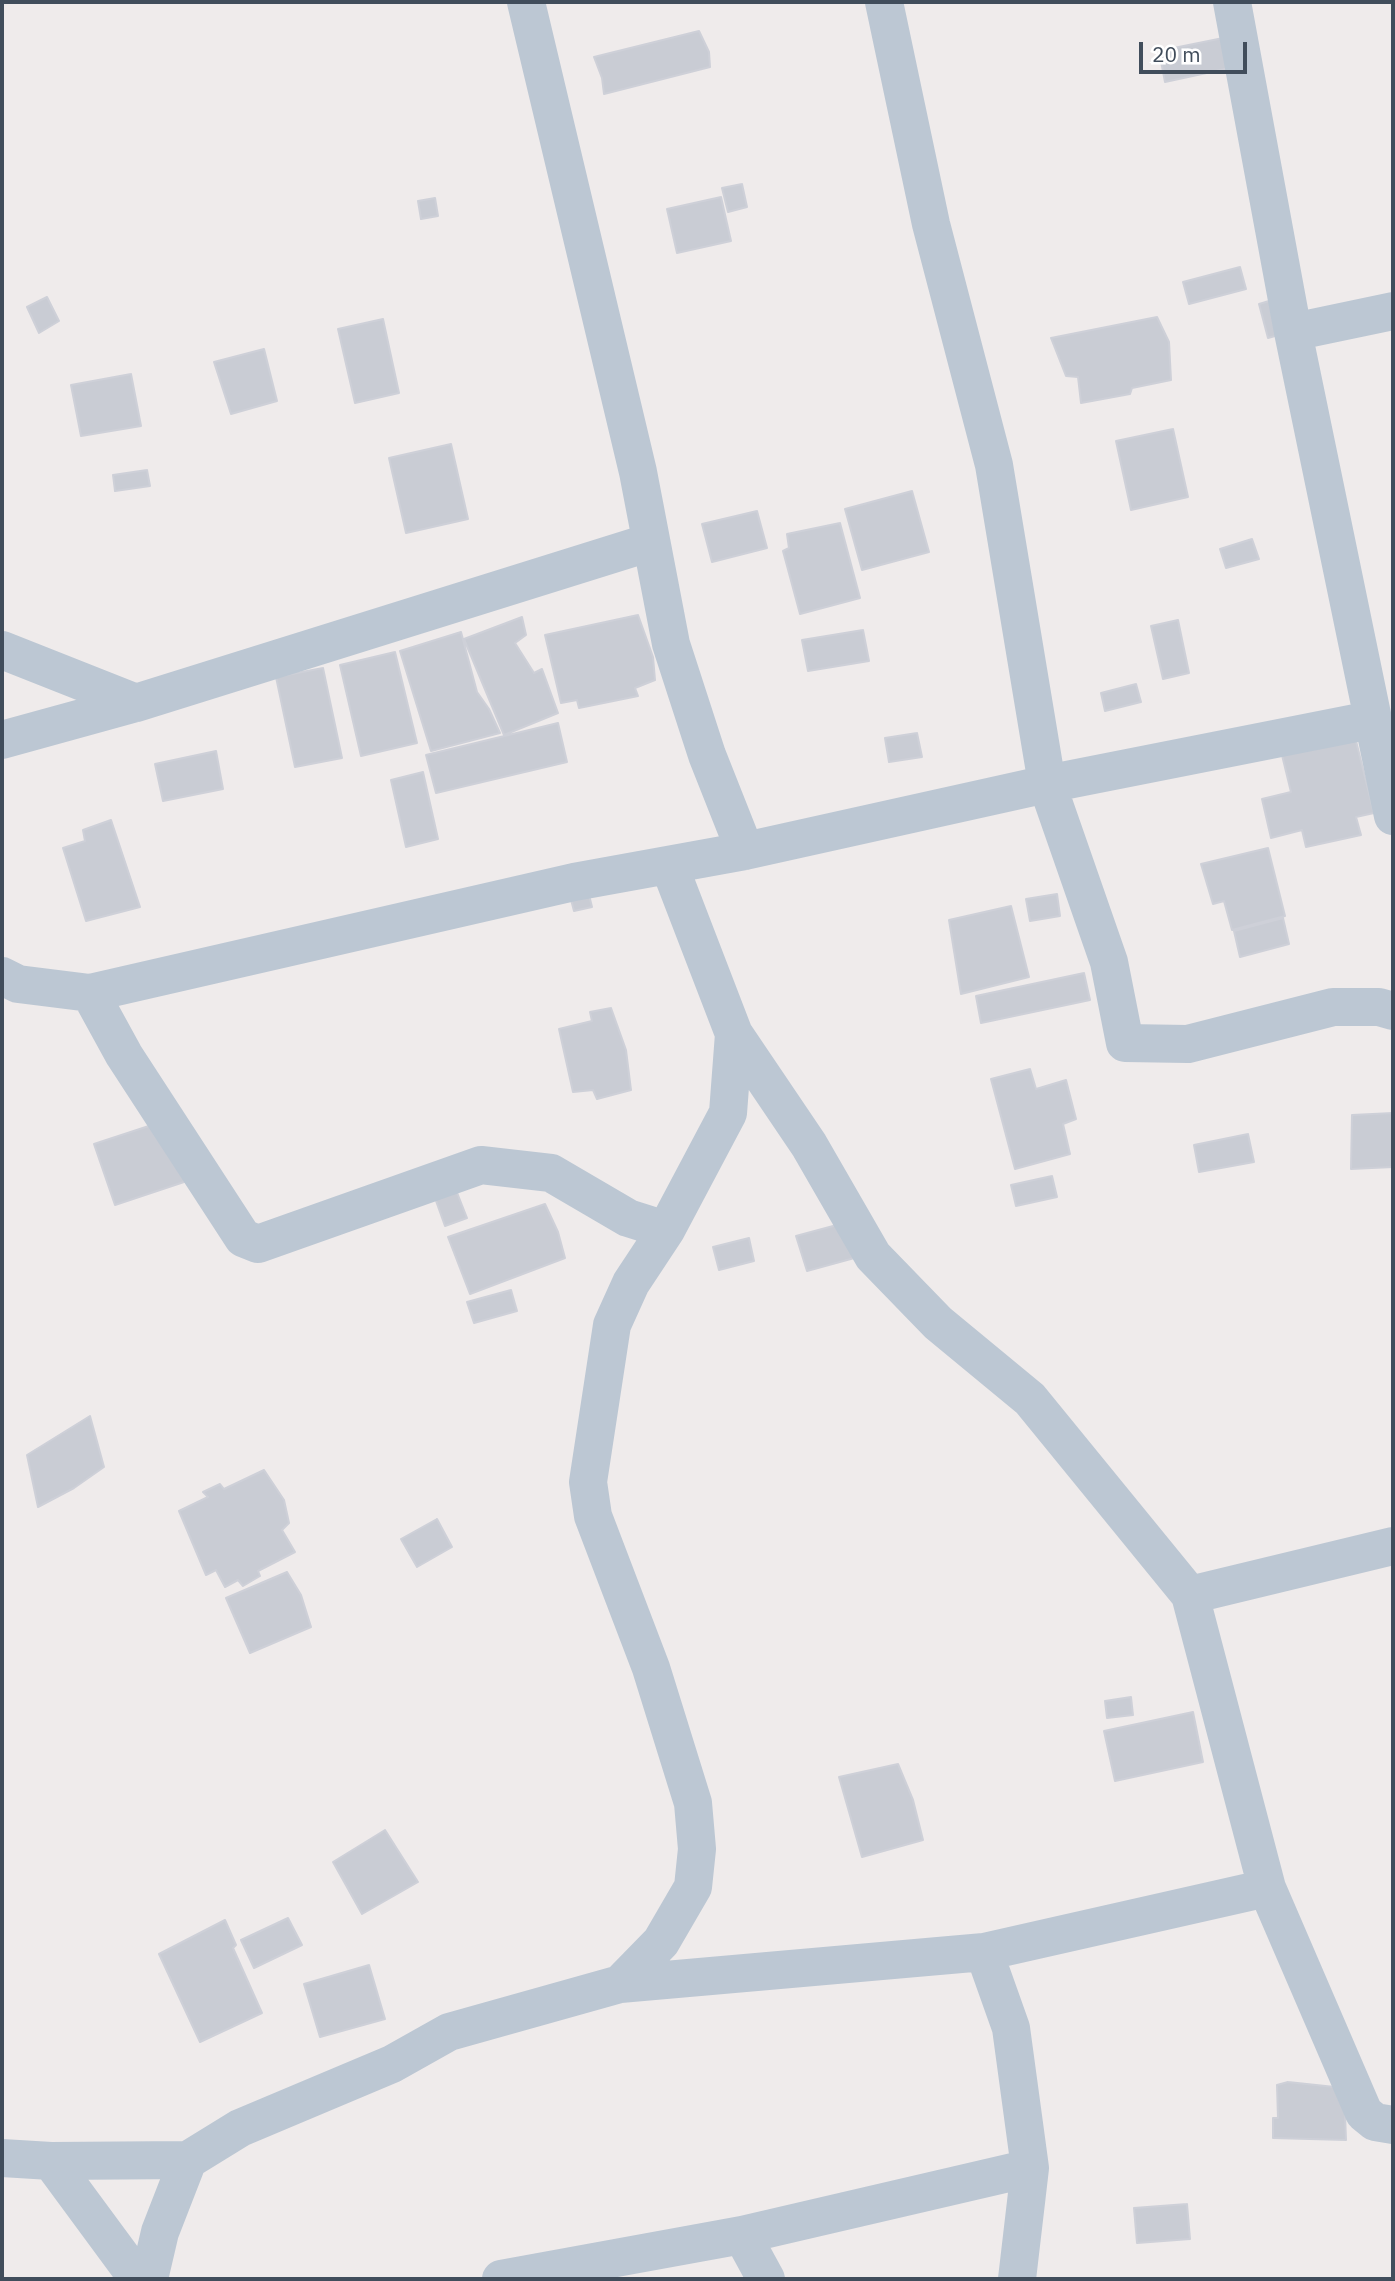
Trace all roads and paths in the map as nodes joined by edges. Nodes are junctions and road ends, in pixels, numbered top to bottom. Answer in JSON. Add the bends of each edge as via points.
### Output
{"nodes":[{"id":1,"x":527,"y":2,"type":"edge"},
{"id":2,"x":884,"y":2,"type":"edge"},
{"id":3,"x":1232,"y":2,"type":"edge"},
{"id":4,"x":1393,"y":311,"type":"edge"},
{"id":5,"x":1293,"y":332,"type":"junction"},
{"id":6,"x":651,"y":542,"type":"junction"},
{"id":7,"x":2,"y":650,"type":"edge"},
{"id":8,"x":136,"y":703,"type":"junction"},
{"id":9,"x":1371,"y":720,"type":"junction"},
{"id":10,"x":2,"y":740,"type":"edge"},
{"id":11,"x":1047,"y":784,"type":"junction"},
{"id":12,"x":1393,"y":816,"type":"edge"},
{"id":13,"x":745,"y":851,"type":"junction"},
{"id":14,"x":668,"y":865,"type":"junction"},
{"id":15,"x":2,"y":976,"type":"edge"},
{"id":16,"x":90,"y":993,"type":"junction"},
{"id":17,"x":1393,"y":1011,"type":"edge"},
{"id":18,"x":734,"y":1034,"type":"junction"},
{"id":19,"x":666,"y":1230,"type":"junction"},
{"id":20,"x":1393,"y":1546,"type":"edge"},
{"id":21,"x":1190,"y":1595,"type":"junction"},
{"id":22,"x":1267,"y":1888,"type":"junction"},
{"id":23,"x":984,"y":1952,"type":"junction"},
{"id":24,"x":620,"y":1984,"type":"junction"},
{"id":25,"x":1393,"y":2125,"type":"edge"},
{"id":26,"x":2,"y":2158,"type":"edge"},
{"id":27,"x":188,"y":2160,"type":"junction"},
{"id":28,"x":51,"y":2161,"type":"junction"},
{"id":29,"x":1030,"y":2168,"type":"junction"},
{"id":30,"x":741,"y":2235,"type":"junction"},
{"id":31,"x":138,"y":2279,"type":"edge"},
{"id":32,"x":149,"y":2279,"type":"edge"},
{"id":33,"x":500,"y":2279,"type":"edge"},
{"id":34,"x":766,"y":2279,"type":"edge"},
{"id":35,"x":1017,"y":2279,"type":"edge"}],
"edges":[{"from":1,"to":6,"type":"street"},
{"from":2,"to":11,"type":"street","via":[[931,223],[994,465]]},
{"from":3,"to":5,"type":"street"},
{"from":4,"to":5,"type":"street"},
{"from":5,"to":9,"type":"street"},
{"from":6,"to":8,"type":"street"},
{"from":6,"to":13,"type":"street","via":[[671,644]]},
{"from":7,"to":8,"type":"street"},
{"from":8,"to":10,"type":"street"},
{"from":9,"to":11,"type":"street"},
{"from":9,"to":12,"type":"street"},
{"from":11,"to":13,"type":"street"},
{"from":11,"to":17,"type":"street","via":[[1109,962],[1125,1043],[1188,1044],[1333,1007]]},
{"from":13,"to":14,"type":"street"},
{"from":14,"to":16,"type":"street","via":[[574,882]]},
{"from":14,"to":18,"type":"street"},
{"from":15,"to":16,"type":"street","via":[[18,984]]},
{"from":16,"to":19,"type":"street","via":[[124,1055],[243,1238],[258,1244],[481,1165],[551,1173],[628,1218]]},
{"from":18,"to":19,"type":"street","via":[[728,1113]]},
{"from":18,"to":21,"type":"street","via":[[809,1145],[873,1256],[938,1323],[1030,1399]]},
{"from":19,"to":24,"type":"street","via":[[631,1283],[612,1325],[588,1482],[593,1516],[651,1668],[693,1803],[697,1849],[693,1887],[661,1942]]},
{"from":20,"to":21,"type":"street"},
{"from":21,"to":22,"type":"street"},
{"from":22,"to":23,"type":"street"},
{"from":22,"to":25,"type":"street","via":[[1364,2113],[1375,2122]]},
{"from":23,"to":24,"type":"street"},
{"from":23,"to":29,"type":"street","via":[[1011,2028]]},
{"from":24,"to":27,"type":"street","via":[[449,2032],[392,2064],[240,2128]]},
{"from":26,"to":28,"type":"street"},
{"from":27,"to":28,"type":"street"},
{"from":27,"to":32,"type":"street","via":[[160,2232]]},
{"from":28,"to":31,"type":"street"},
{"from":29,"to":30,"type":"street"},
{"from":29,"to":35,"type":"street"},
{"from":30,"to":33,"type":"street"},
{"from":30,"to":34,"type":"street"}]}
